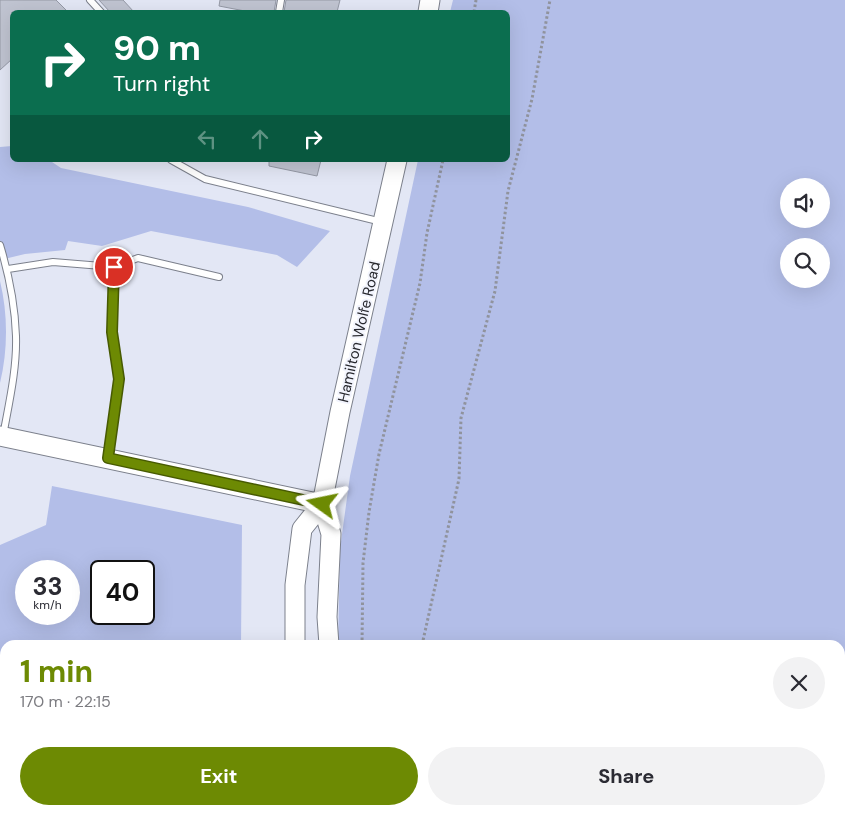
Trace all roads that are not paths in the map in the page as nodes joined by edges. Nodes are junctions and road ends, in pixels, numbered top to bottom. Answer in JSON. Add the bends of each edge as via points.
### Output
{"nodes":[{"id":1,"x":90,"y":0,"type":"edge"},
{"id":2,"x":99,"y":10,"type":"edge"},
{"id":3,"x":175,"y":162,"type":"edge"},
{"id":4,"x":397,"y":162,"type":"edge"},
{"id":5,"x":383,"y":223,"type":"junction"},
{"id":6,"x":0,"y":245,"type":"edge"},
{"id":7,"x":114,"y":267,"type":"junction"},
{"id":8,"x":8,"y":269,"type":"junction"},
{"id":9,"x":219,"y":277,"type":"dead end"},
{"id":10,"x":2,"y":436,"type":"edge"},
{"id":11,"x":108,"y":458,"type":"junction"},
{"id":12,"x":322,"y":504,"type":"junction"},
{"id":13,"x":295,"y":640,"type":"edge"},
{"id":14,"x":328,"y":640,"type":"edge"}],
"edges":[{"from":1,"to":2,"type":"lane"},
{"from":3,"to":5,"type":"lane","via":[[205,179]]},
{"from":4,"to":5,"type":"street","name":"Hamilton Wolfe Road"},
{"from":5,"to":12,"type":"street","name":"Hamilton Wolfe Road"},
{"from":6,"to":8,"type":"lane"},
{"from":7,"to":8,"type":"lane","via":[[53,262]]},
{"from":7,"to":9,"type":"lane","via":[[138,258]]},
{"from":7,"to":11,"type":"lane","via":[[112,332],[119,379]]},
{"from":8,"to":10,"type":"lane","via":[[16,337],[13,380]]},
{"from":10,"to":11,"type":"street"},
{"from":11,"to":12,"type":"street"},
{"from":12,"to":13,"type":"street","name":"Hamilton Wolfe Road","via":[[302,528],[295,585]]},
{"from":12,"to":14,"type":"street","name":"Hamilton Wolfe Road","via":[[331,534],[326,617]]}]}
